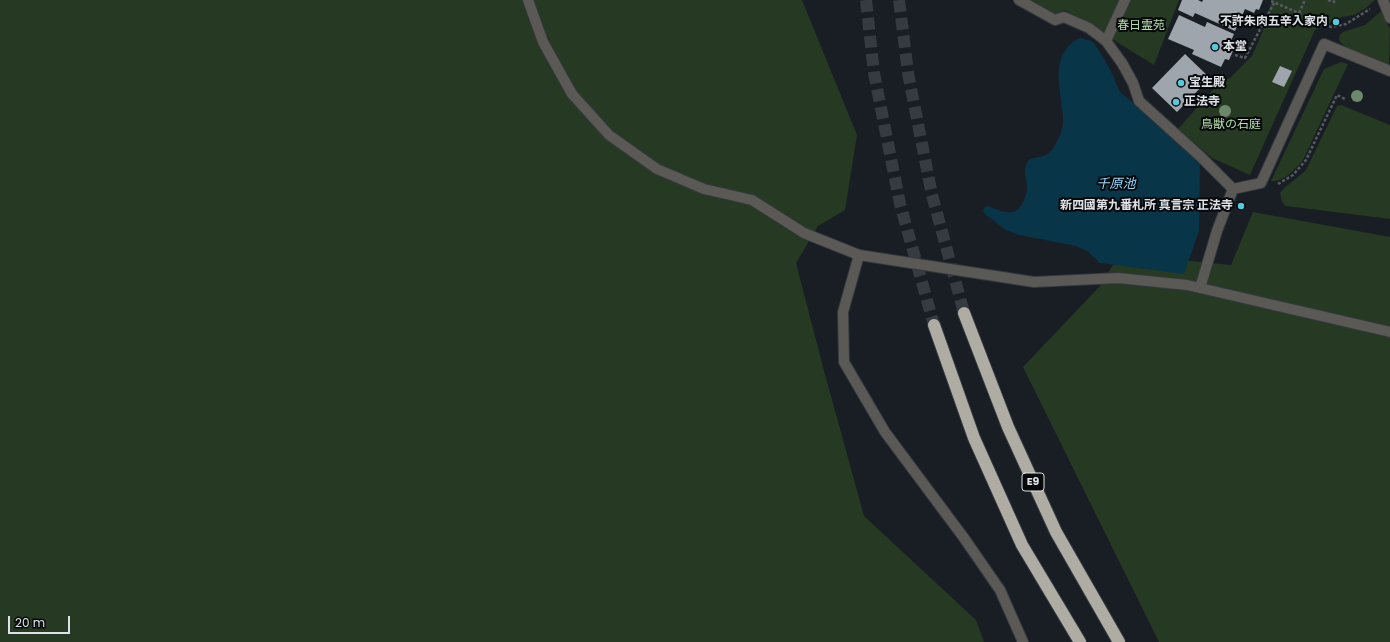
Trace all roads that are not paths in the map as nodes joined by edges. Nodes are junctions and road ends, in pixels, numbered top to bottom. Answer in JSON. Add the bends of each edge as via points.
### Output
{"nodes":[{"id":1,"x":528,"y":0,"type":"edge"},
{"id":2,"x":1019,"y":0,"type":"edge"},
{"id":3,"x":1125,"y":0,"type":"edge"},
{"id":4,"x":1383,"y":0,"type":"edge"},
{"id":5,"x":1390,"y":18,"type":"edge"},
{"id":6,"x":1106,"y":41,"type":"junction"},
{"id":7,"x":1390,"y":71,"type":"edge"},
{"id":8,"x":1233,"y":189,"type":"junction"},
{"id":9,"x":859,"y":255,"type":"junction"},
{"id":10,"x":1200,"y":288,"type":"junction"},
{"id":11,"x":964,"y":313,"type":"tunnel mouth"},
{"id":12,"x":934,"y":325,"type":"tunnel mouth"},
{"id":13,"x":1390,"y":332,"type":"edge"},
{"id":14,"x":1023,"y":642,"type":"edge"},
{"id":15,"x":1080,"y":642,"type":"edge"},
{"id":16,"x":1119,"y":642,"type":"edge"}],
"edges":[{"from":1,"to":9,"type":"street","via":[[543,42],[572,94],[609,135],[657,169],[704,189],[752,200],[804,233]]},
{"from":2,"to":6,"type":"street","via":[[1055,20],[1064,17],[1089,28]]},
{"from":3,"to":6,"type":"street"},
{"from":4,"to":5,"type":"street"},
{"from":6,"to":8,"type":"street","via":[[1122,63],[1139,101]]},
{"from":7,"to":8,"type":"street","via":[[1324,44],[1261,183]]},
{"from":8,"to":10,"type":"street"},
{"from":9,"to":10,"type":"street","via":[[1034,282],[1118,278]]},
{"from":9,"to":14,"type":"street","via":[[843,312],[844,362],[885,432],[1000,590]]},
{"from":10,"to":13,"type":"street"},
{"from":11,"to":16,"type":"highway","number":"E9","via":[[1008,427],[1056,532]]},
{"from":12,"to":15,"type":"highway","via":[[974,438],[1022,545]]}]}
